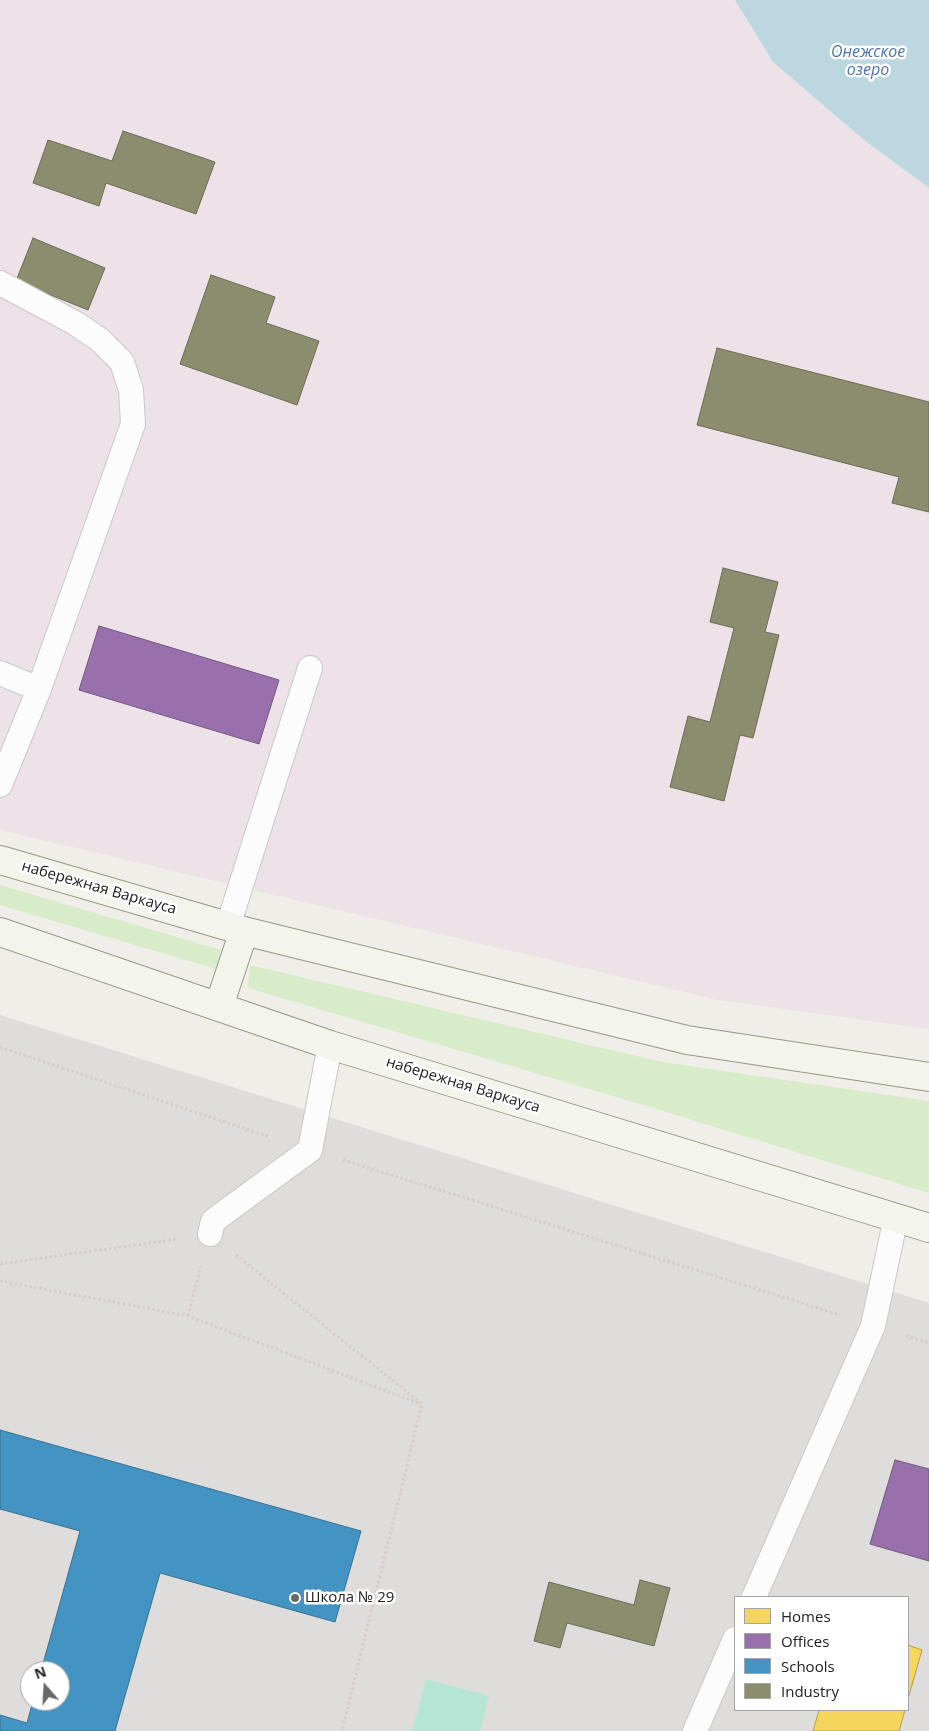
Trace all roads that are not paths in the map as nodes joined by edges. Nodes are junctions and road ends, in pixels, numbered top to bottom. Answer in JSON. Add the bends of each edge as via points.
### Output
{"nodes":[{"id":1,"x":0,"y":283,"type":"edge"},
{"id":2,"x":310,"y":668,"type":"dead end"},
{"id":3,"x":0,"y":673,"type":"edge"},
{"id":4,"x":39,"y":689,"type":"junction"},
{"id":5,"x":0,"y":785,"type":"edge"},
{"id":6,"x":0,"y":860,"type":"edge"},
{"id":7,"x":236,"y":929,"type":"junction"},
{"id":8,"x":0,"y":932,"type":"edge"},
{"id":9,"x":219,"y":1006,"type":"junction"},
{"id":10,"x":330,"y":1045,"type":"junction"},
{"id":11,"x":929,"y":1077,"type":"edge"},
{"id":12,"x":896,"y":1217,"type":"junction"},
{"id":13,"x":929,"y":1228,"type":"edge"},
{"id":14,"x":210,"y":1234,"type":"road end"},
{"id":15,"x":754,"y":1596,"type":"edge"},
{"id":16,"x":734,"y":1641,"type":"edge"},
{"id":17,"x":695,"y":1731,"type":"edge"}],
"edges":[{"from":1,"to":4,"type":"lane","via":[[100,340],[122,362],[130,390],[133,424]]},
{"from":2,"to":7,"type":"lane"},
{"from":3,"to":4,"type":"lane"},
{"from":4,"to":5,"type":"lane"},
{"from":6,"to":7,"type":"main road","name":"набережная Варкауса"},
{"from":7,"to":9,"type":"main road"},
{"from":7,"to":11,"type":"main road","name":"набережная Варкауса","via":[[687,1040]]},
{"from":8,"to":9,"type":"main road","name":"набережная Варкауса"},
{"from":9,"to":10,"type":"main road","name":"набережная Варкауса"},
{"from":10,"to":12,"type":"main road","name":"набережная Варкауса"},
{"from":10,"to":14,"type":"lane","via":[[310,1150],[213,1220]]},
{"from":12,"to":13,"type":"main road","name":"набережная Варкауса"},
{"from":12,"to":15,"type":"lane","via":[[873,1326]]},
{"from":16,"to":17,"type":"lane"}]}
